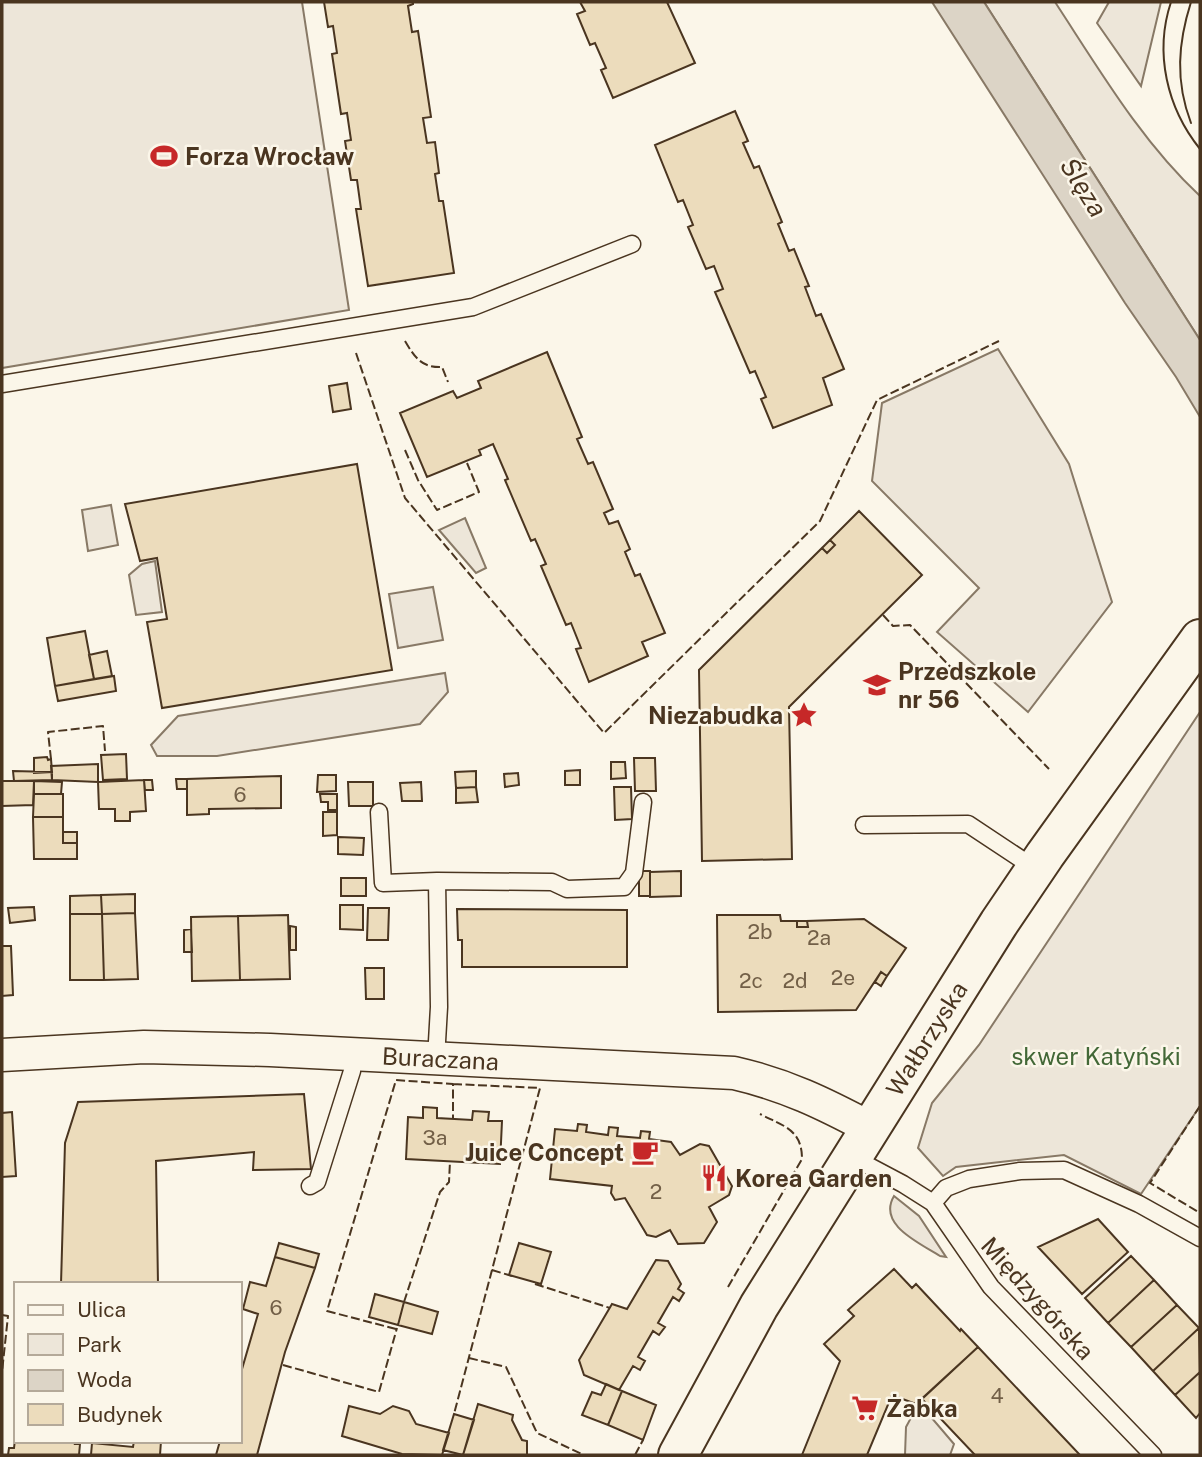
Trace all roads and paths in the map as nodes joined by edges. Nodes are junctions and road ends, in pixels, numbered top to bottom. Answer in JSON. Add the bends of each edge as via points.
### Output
{"nodes":[{"id":1,"x":632,"y":244,"type":"dead end"},
{"id":2,"x":2,"y":384,"type":"edge"},
{"id":3,"x":1200,"y":639,"type":"edge"},
{"id":4,"x":643,"y":802,"type":"dead end"},
{"id":5,"x":379,"y":812,"type":"dead end"},
{"id":6,"x":864,"y":825,"type":"dead end"},
{"id":7,"x":1036,"y":869,"type":"junction"},
{"id":8,"x":438,"y":881,"type":"junction"},
{"id":9,"x":354,"y":1054,"type":"junction"},
{"id":10,"x":2,"y":1055,"type":"edge"},
{"id":11,"x":436,"y":1059,"type":"junction"},
{"id":12,"x":861,"y":1142,"type":"junction"},
{"id":13,"x":310,"y":1186,"type":"dead end"},
{"id":14,"x":933,"y":1203,"type":"junction"},
{"id":15,"x":1200,"y":1238,"type":"edge"},
{"id":16,"x":678,"y":1455,"type":"edge"},
{"id":17,"x":1153,"y":1455,"type":"edge"}],
"edges":[{"from":1,"to":2,"type":"lane","via":[[473,307]]},
{"from":3,"to":7,"type":"street","name":"Wałbrzyska"},
{"from":4,"to":8,"type":"lane","via":[[634,873],[624,887],[567,889],[551,882]]},
{"from":5,"to":8,"type":"lane","via":[[383,883]]},
{"from":6,"to":7,"type":"lane","via":[[968,824]]},
{"from":7,"to":12,"type":"street","name":"Wałbrzyska"},
{"from":8,"to":11,"type":"lane"},
{"from":9,"to":10,"type":"street","name":"Buraczana","via":[[144,1047]]},
{"from":9,"to":11,"type":"street","name":"Buraczana"},
{"from":9,"to":13,"type":"lane","via":[[317,1182]]},
{"from":11,"to":12,"type":"street","name":"Buraczana","via":[[734,1073],[805,1094]]},
{"from":12,"to":14,"type":"lane","name":"Międzygórska","via":[[904,1184]]},
{"from":12,"to":16,"type":"street","name":"Wałbrzyska","via":[[759,1306]]},
{"from":14,"to":15,"type":"lane","via":[[946,1188],[969,1179],[1065,1170]]},
{"from":14,"to":17,"type":"lane","name":"Międzygórska","via":[[991,1287]]}]}
